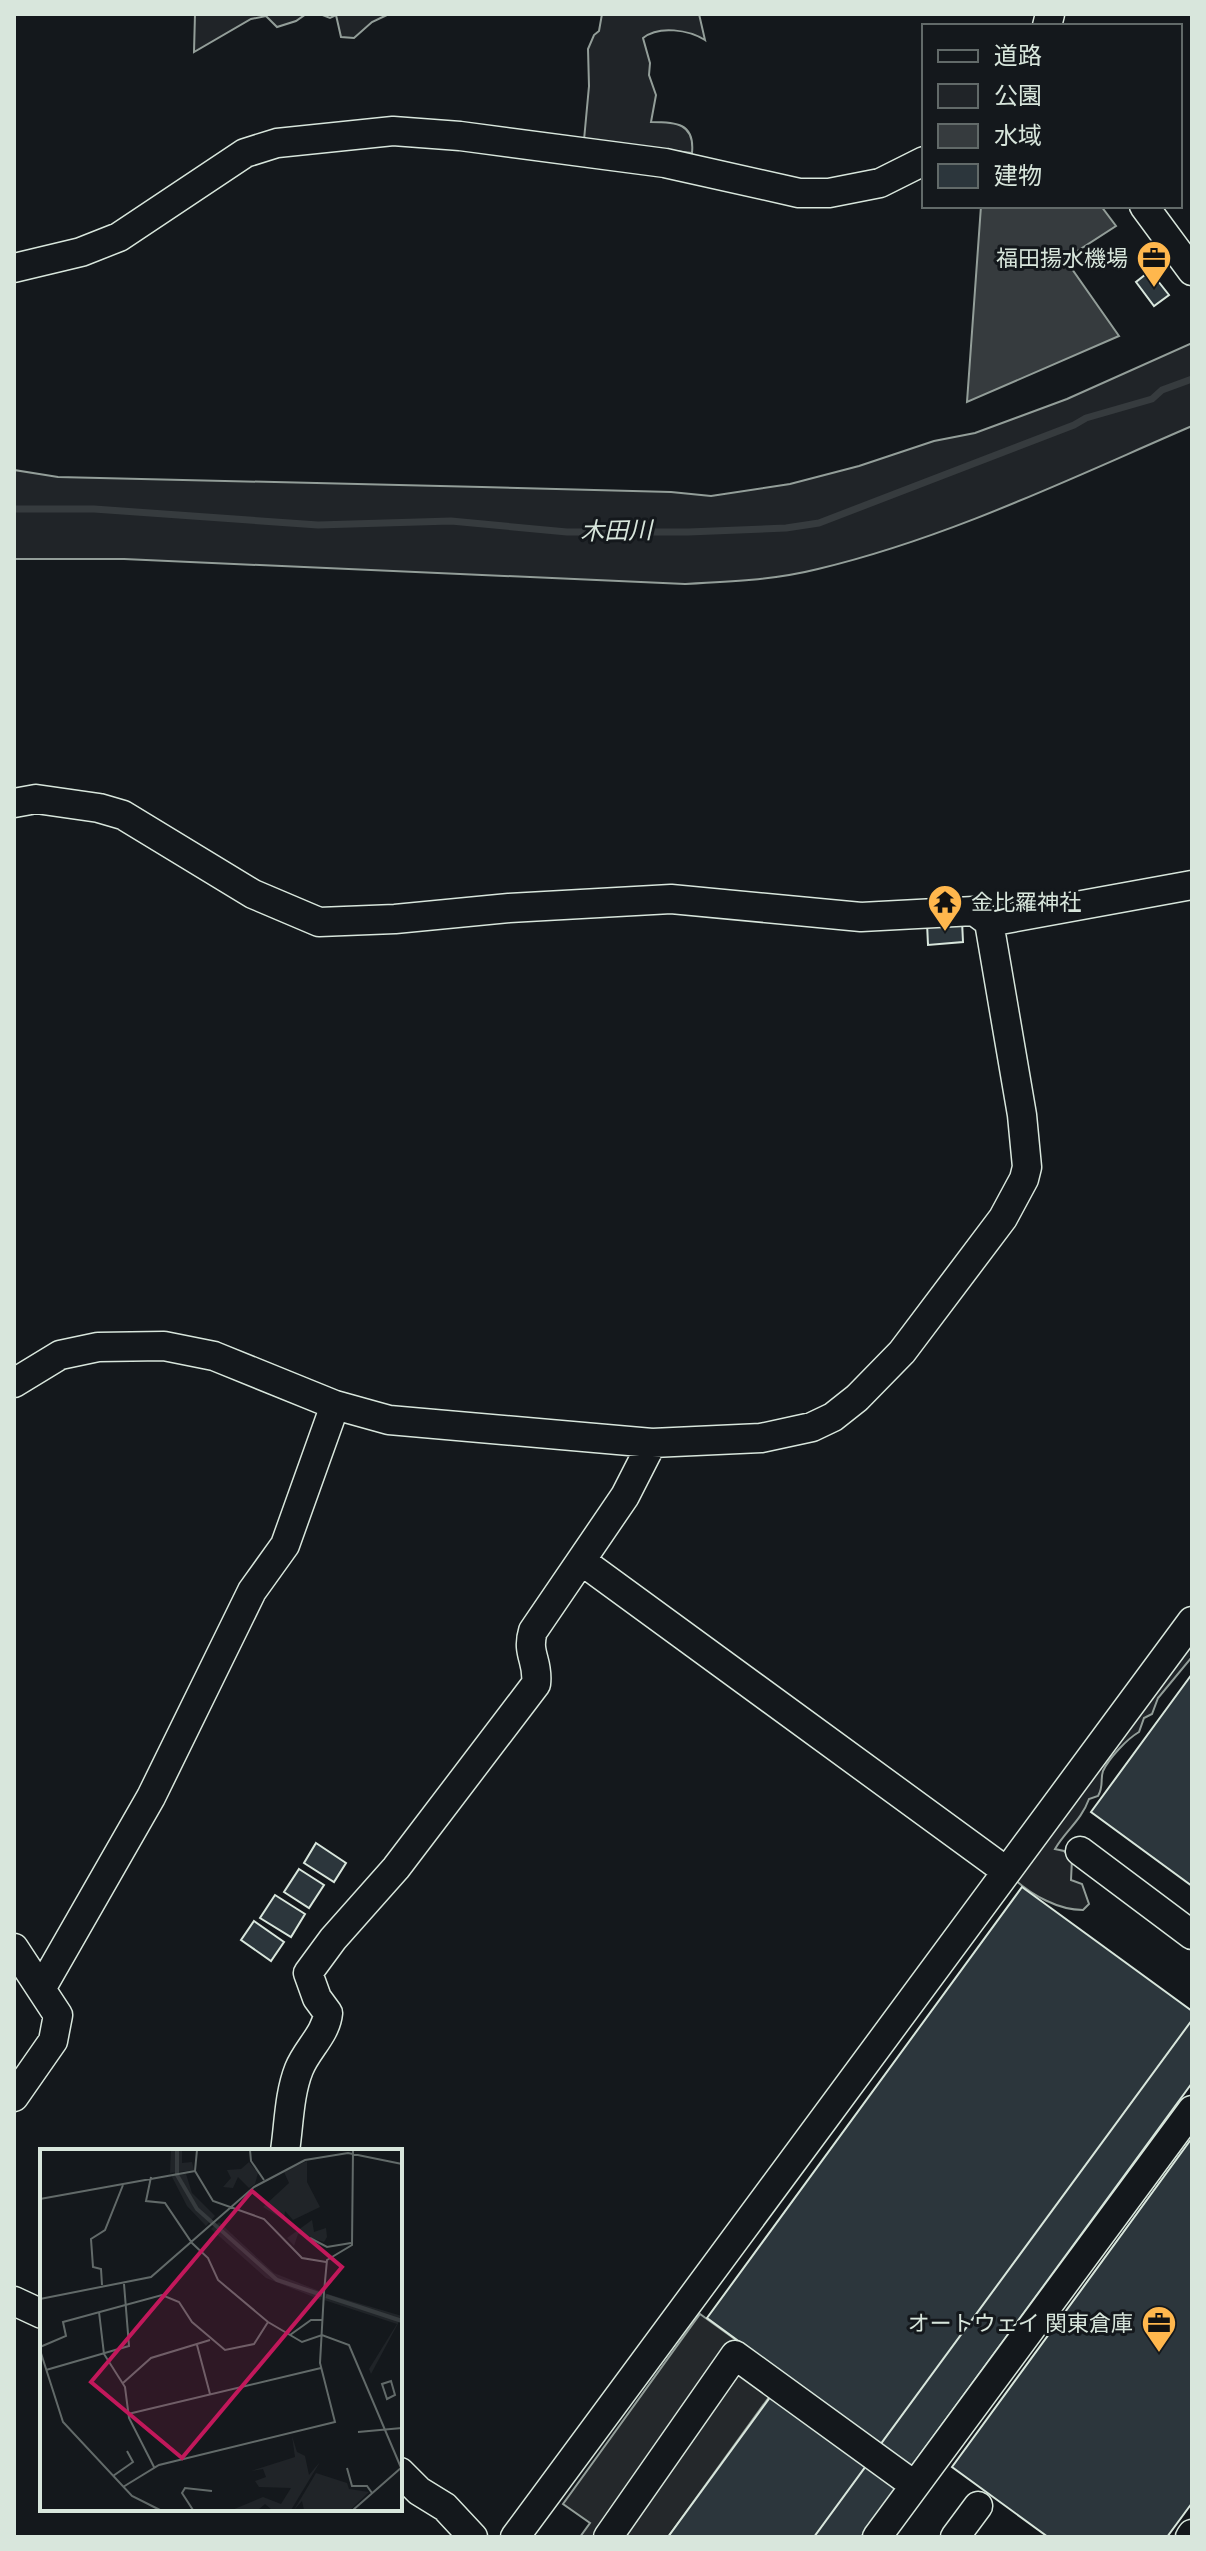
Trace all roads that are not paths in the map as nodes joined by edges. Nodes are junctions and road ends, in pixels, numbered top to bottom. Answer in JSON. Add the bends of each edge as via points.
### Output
{"nodes":[{"id":1,"x":922,"y":162,"type":"edge"},
{"id":2,"x":1145,"y":208,"type":"edge"},
{"id":3,"x":14,"y":268,"type":"edge"},
{"id":4,"x":1192,"y":271,"type":"edge"},
{"id":5,"x":14,"y":803,"type":"edge"},
{"id":6,"x":1192,"y":885,"type":"edge"},
{"id":7,"x":989,"y":922,"type":"junction"},
{"id":8,"x":14,"y":1383,"type":"edge"},
{"id":9,"x":335,"y":1405,"type":"junction"},
{"id":10,"x":652,"y":1443,"type":"junction"},
{"id":11,"x":583,"y":1562,"type":"junction"},
{"id":12,"x":1192,"y":1621,"type":"edge"},
{"id":13,"x":1080,"y":1851,"type":"dead end"},
{"id":14,"x":1006,"y":1871,"type":"junction"},
{"id":15,"x":1192,"y":1935,"type":"edge"},
{"id":16,"x":14,"y":1948,"type":"edge"},
{"id":17,"x":41,"y":1989,"type":"junction"},
{"id":18,"x":14,"y":2097,"type":"edge"},
{"id":19,"x":1192,"y":2110,"type":"edge"},
{"id":20,"x":285,"y":2149,"type":"edge"},
{"id":21,"x":14,"y":2301,"type":"edge"},
{"id":22,"x":40,"y":2314,"type":"edge"},
{"id":23,"x":402,"y":2474,"type":"edge"},
{"id":24,"x":914,"y":2485,"type":"junction"},
{"id":25,"x":978,"y":2506,"type":"dead end"},
{"id":26,"x":473,"y":2537,"type":"edge"},
{"id":27,"x":515,"y":2537,"type":"edge"},
{"id":28,"x":608,"y":2537,"type":"edge"},
{"id":29,"x":877,"y":2537,"type":"edge"},
{"id":30,"x":955,"y":2537,"type":"edge"}],
"edges":[{"from":1,"to":3,"type":"street","via":[[880,183],[799,193],[665,163],[460,136],[393,131],[303,140],[245,153],[119,237]]},
{"from":2,"to":4,"type":"street"},
{"from":5,"to":7,"type":"street","via":[[36,799],[123,815],[253,894],[319,922],[671,899],[861,917],[974,911]]},
{"from":6,"to":7,"type":"street"},
{"from":7,"to":10,"type":"street","via":[[1027,1167],[1003,1218],[902,1352],[833,1417],[777,1436]]},
{"from":8,"to":9,"type":"street","via":[[60,1355],[98,1347],[164,1346],[214,1356]]},
{"from":9,"to":10,"type":"street","via":[[389,1420]]},
{"from":9,"to":17,"type":"street","via":[[285,1545],[252,1591],[151,1797]]},
{"from":10,"to":11,"type":"street"},
{"from":11,"to":14,"type":"street"},
{"from":11,"to":20,"type":"street","via":[[533,1631],[529,1645],[538,1670],[536,1684],[396,1868],[308,1973],[328,2013],[327,2022],[296,2080]]},
{"from":12,"to":14,"type":"street"},
{"from":13,"to":15,"type":"street"},
{"from":14,"to":27,"type":"street"},
{"from":16,"to":17,"type":"street"},
{"from":17,"to":18,"type":"street","via":[[58,2015],[53,2041]]},
{"from":19,"to":24,"type":"street"},
{"from":21,"to":22,"type":"street"},
{"from":23,"to":26,"type":"street"},
{"from":24,"to":28,"type":"street","via":[[735,2355]]},
{"from":24,"to":29,"type":"street"},
{"from":25,"to":30,"type":"street"}]}
